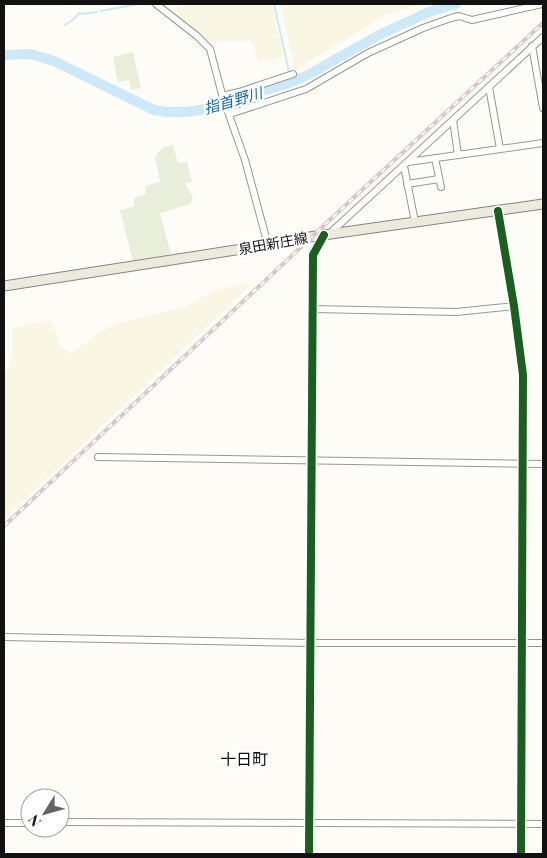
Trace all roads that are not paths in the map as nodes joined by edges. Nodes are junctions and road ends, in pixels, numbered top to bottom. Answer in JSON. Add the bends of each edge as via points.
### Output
{"nodes":[{"id":1,"x":156,"y":4,"type":"edge"},
{"id":2,"x":542,"y":4,"type":"edge"},
{"id":3,"x":543,"y":37,"type":"edge"},
{"id":4,"x":532,"y":46,"type":"junction"},
{"id":5,"x":293,"y":74,"type":"dead end"},
{"id":6,"x":489,"y":87,"type":"junction"},
{"id":7,"x":542,"y":90,"type":"edge"},
{"id":8,"x":222,"y":97,"type":"junction"},
{"id":9,"x":543,"y":108,"type":"edge"},
{"id":10,"x":230,"y":114,"type":"junction"},
{"id":11,"x":453,"y":120,"type":"junction"},
{"id":12,"x":543,"y":143,"type":"edge"},
{"id":13,"x":500,"y":149,"type":"junction"},
{"id":14,"x":458,"y":155,"type":"junction"},
{"id":15,"x":435,"y":158,"type":"junction"},
{"id":16,"x":406,"y":164,"type":"junction"},
{"id":17,"x":439,"y":179,"type":"junction"},
{"id":18,"x":407,"y":184,"type":"junction"},
{"id":19,"x":440,"y":187,"type":"dead end"},
{"id":20,"x":543,"y":204,"type":"edge"},
{"id":21,"x":498,"y":211,"type":"junction"},
{"id":22,"x":415,"y":222,"type":"junction"},
{"id":23,"x":327,"y":234,"type":"junction"},
{"id":24,"x":268,"y":245,"type":"junction"},
{"id":25,"x":4,"y":286,"type":"edge"},
{"id":26,"x":514,"y":306,"type":"junction"},
{"id":27,"x":313,"y":309,"type":"junction"},
{"id":28,"x":98,"y":458,"type":"dead end"},
{"id":29,"x":311,"y":460,"type":"junction"},
{"id":30,"x":524,"y":463,"type":"junction"},
{"id":31,"x":543,"y":464,"type":"edge"},
{"id":32,"x":4,"y":637,"type":"edge"},
{"id":33,"x":310,"y":643,"type":"junction"},
{"id":34,"x":522,"y":643,"type":"junction"},
{"id":35,"x":543,"y":643,"type":"edge"},
{"id":36,"x":4,"y":822,"type":"edge"},
{"id":37,"x":20,"y":822,"type":"edge"},
{"id":38,"x":70,"y":822,"type":"edge"},
{"id":39,"x":308,"y":822,"type":"junction"},
{"id":40,"x":521,"y":824,"type":"junction"},
{"id":41,"x":543,"y":824,"type":"edge"},
{"id":42,"x":309,"y":854,"type":"edge"},
{"id":43,"x":521,"y":854,"type":"edge"}],
"edges":[{"from":1,"to":8,"type":"street","via":[[208,46]]},
{"from":2,"to":10,"type":"street","via":[[472,20],[459,16],[432,25],[368,53],[306,89]]},
{"from":3,"to":4,"type":"street"},
{"from":4,"to":6,"type":"street"},
{"from":4,"to":7,"type":"street"},
{"from":5,"to":8,"type":"street"},
{"from":6,"to":11,"type":"street"},
{"from":6,"to":13,"type":"street"},
{"from":7,"to":9,"type":"street"},
{"from":8,"to":10,"type":"street"},
{"from":10,"to":24,"type":"street"},
{"from":11,"to":14,"type":"street"},
{"from":11,"to":16,"type":"street"},
{"from":12,"to":13,"type":"street"},
{"from":13,"to":14,"type":"street"},
{"from":14,"to":15,"type":"street"},
{"from":15,"to":16,"type":"street"},
{"from":15,"to":17,"type":"street"},
{"from":16,"to":18,"type":"street"},
{"from":16,"to":23,"type":"street"},
{"from":17,"to":18,"type":"street"},
{"from":17,"to":19,"type":"street"},
{"from":18,"to":22,"type":"street"},
{"from":20,"to":21,"type":"main road","name":"泉田新庄線"},
{"from":21,"to":22,"type":"main road","name":"泉田新庄線"},
{"from":21,"to":26,"type":"street"},
{"from":22,"to":23,"type":"main road","name":"泉田新庄線"},
{"from":23,"to":24,"type":"main road","name":"泉田新庄線"},
{"from":23,"to":27,"type":"street","via":[[313,255]]},
{"from":24,"to":25,"type":"main road","name":"泉田新庄線"},
{"from":26,"to":27,"type":"street","via":[[456,312]]},
{"from":26,"to":30,"type":"street","via":[[523,375]]},
{"from":27,"to":29,"type":"street"},
{"from":28,"to":29,"type":"street"},
{"from":29,"to":30,"type":"street"},
{"from":29,"to":33,"type":"street"},
{"from":30,"to":31,"type":"street"},
{"from":30,"to":34,"type":"street"},
{"from":32,"to":33,"type":"street"},
{"from":33,"to":34,"type":"street"},
{"from":33,"to":39,"type":"street"},
{"from":34,"to":35,"type":"street"},
{"from":34,"to":40,"type":"street"},
{"from":36,"to":37,"type":"street"},
{"from":38,"to":39,"type":"street"},
{"from":39,"to":40,"type":"street"},
{"from":39,"to":42,"type":"street"},
{"from":40,"to":41,"type":"street"},
{"from":40,"to":43,"type":"street"}]}
